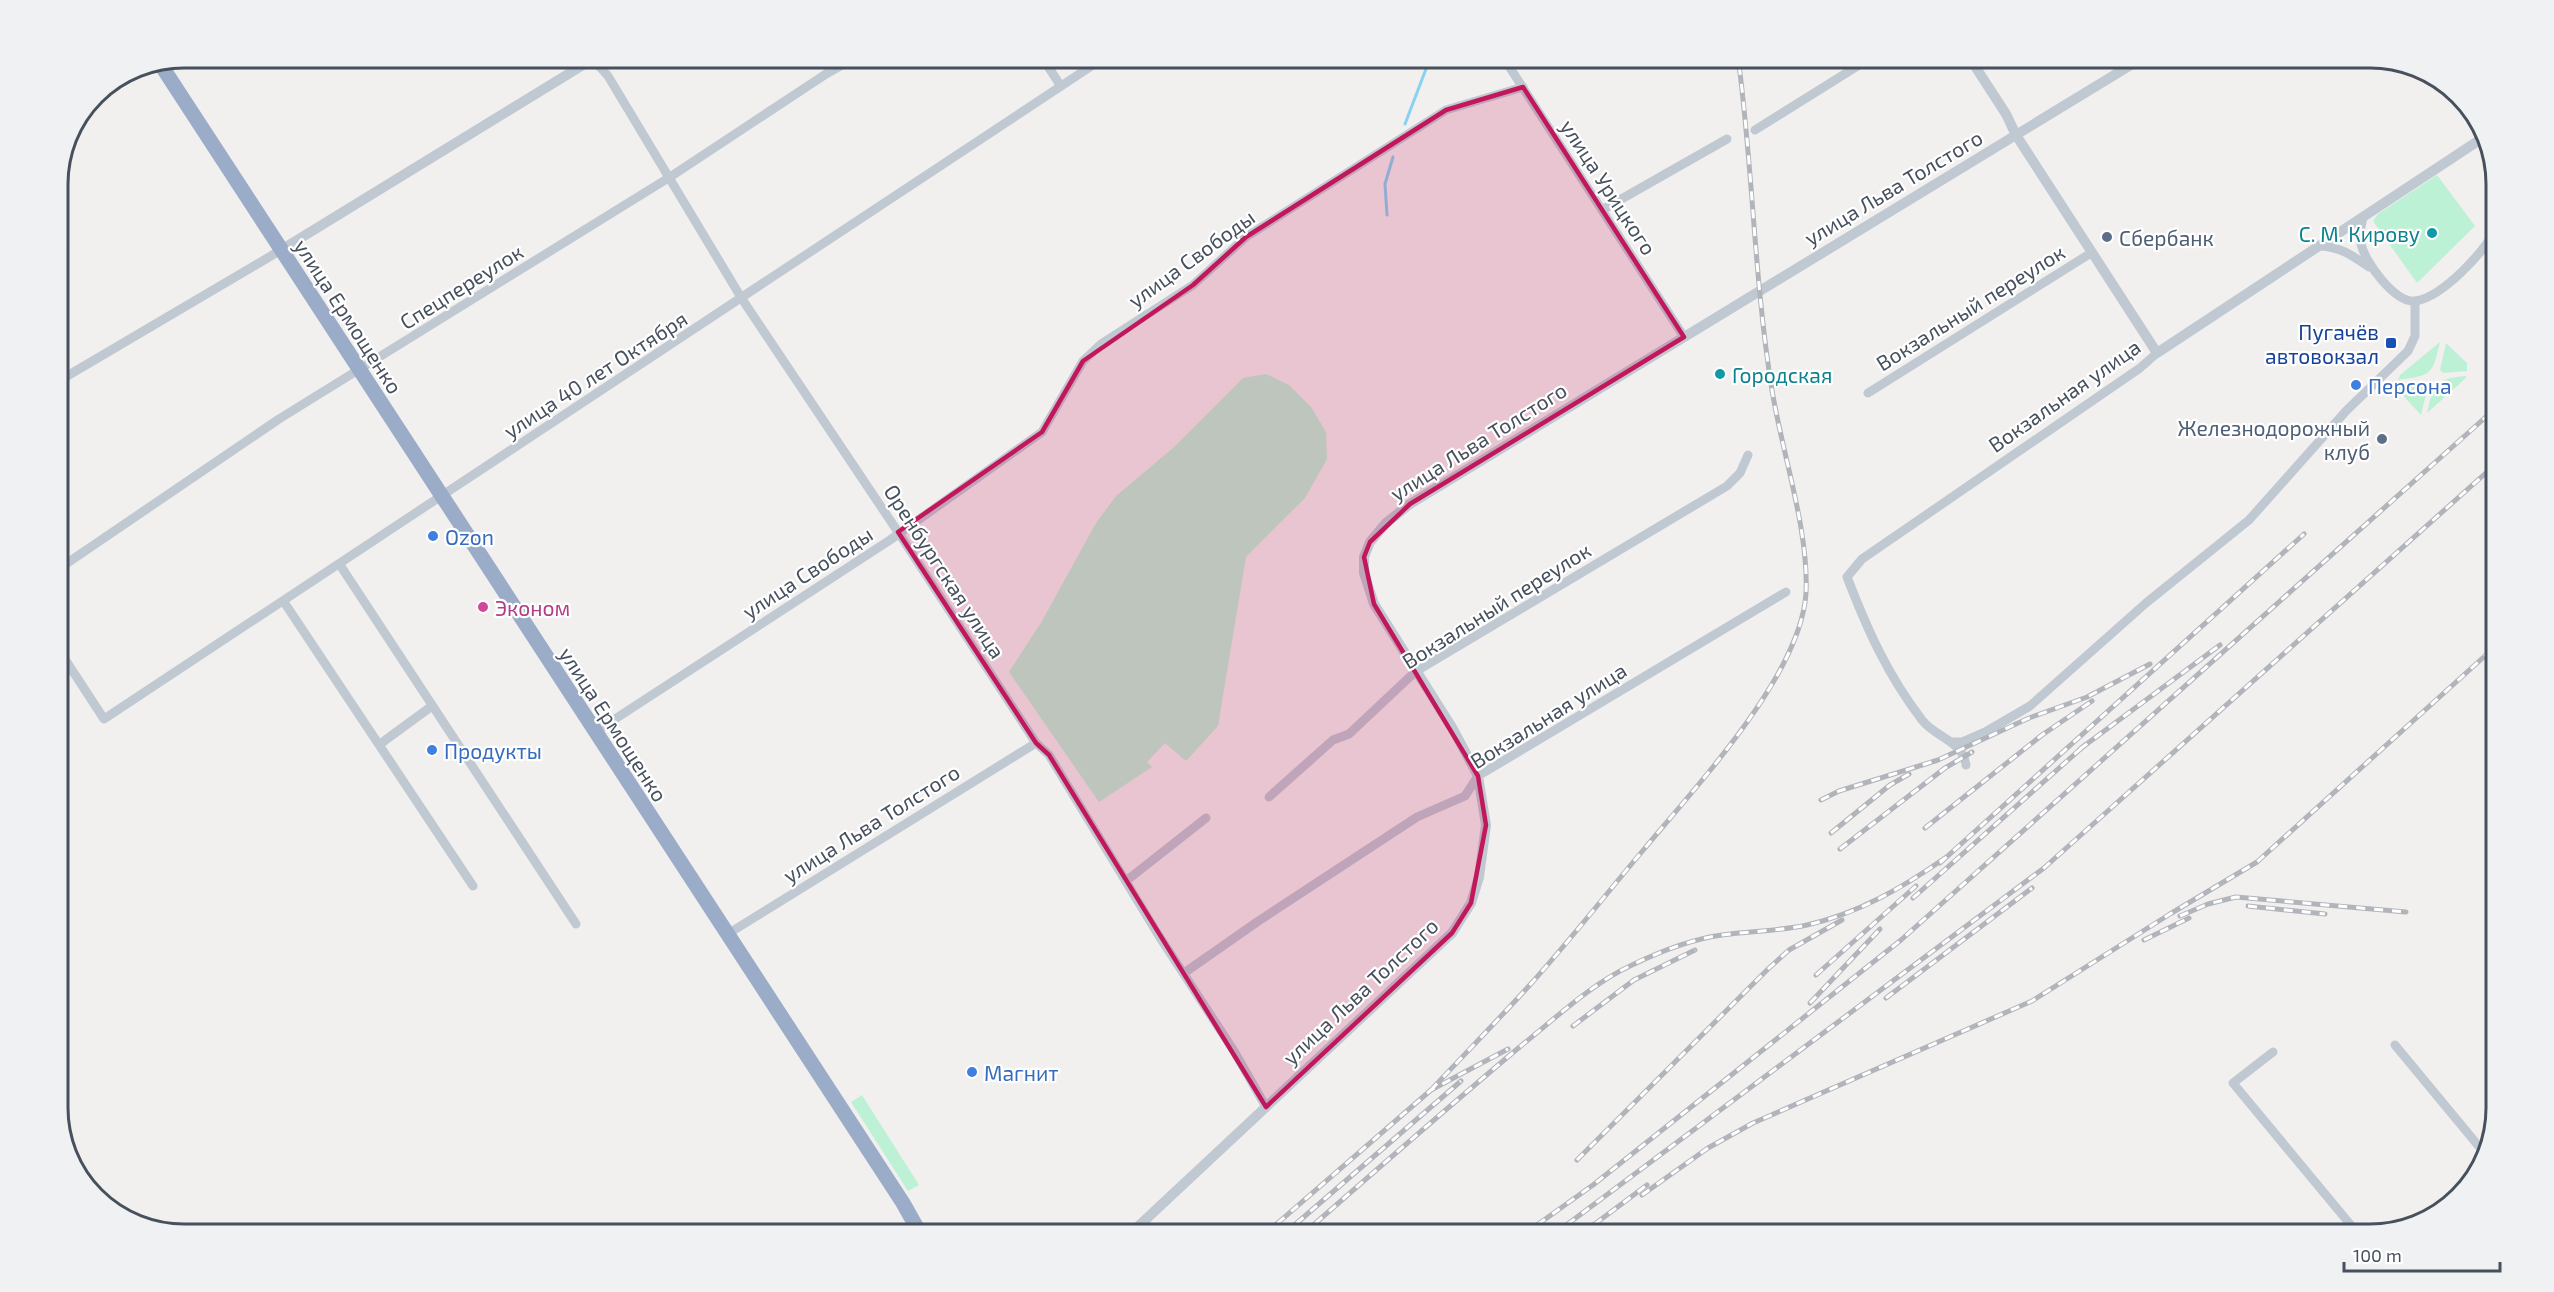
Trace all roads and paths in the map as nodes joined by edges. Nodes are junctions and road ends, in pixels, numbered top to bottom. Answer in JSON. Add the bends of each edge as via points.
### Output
{"nodes":[{"id":1,"x":577,"y":68,"type":"edge"},
{"id":2,"x":601,"y":68,"type":"edge"},
{"id":3,"x":837,"y":68,"type":"edge"},
{"id":4,"x":1049,"y":68,"type":"edge"},
{"id":5,"x":1087,"y":68,"type":"edge"},
{"id":6,"x":1510,"y":68,"type":"edge"},
{"id":7,"x":1854,"y":68,"type":"edge"},
{"id":8,"x":1976,"y":68,"type":"edge"},
{"id":9,"x":2126,"y":68,"type":"edge"},
{"id":10,"x":164,"y":70,"type":"edge"},
{"id":11,"x":1060,"y":85,"type":"junction"},
{"id":12,"x":1523,"y":87,"type":"junction"},
{"id":13,"x":1755,"y":130,"type":"dead end"},
{"id":14,"x":2016,"y":135,"type":"junction"},
{"id":15,"x":1727,"y":139,"type":"dead end"},
{"id":16,"x":2478,"y":141,"type":"edge"},
{"id":17,"x":670,"y":177,"type":"junction"},
{"id":18,"x":1602,"y":210,"type":"junction"},
{"id":19,"x":2363,"y":217,"type":"junction"},
{"id":20,"x":2320,"y":246,"type":"junction"},
{"id":21,"x":2486,"y":246,"type":"edge"},
{"id":22,"x":281,"y":250,"type":"junction"},
{"id":23,"x":2091,"y":253,"type":"junction"},
{"id":24,"x":2372,"y":269,"type":"junction"},
{"id":25,"x":742,"y":299,"type":"junction"},
{"id":26,"x":2415,"y":301,"type":"junction"},
{"id":27,"x":1684,"y":337,"type":"junction"},
{"id":28,"x":2157,"y":353,"type":"junction"},
{"id":29,"x":359,"y":370,"type":"junction"},
{"id":30,"x":68,"y":376,"type":"edge"},
{"id":31,"x":1868,"y":393,"type":"dead end"},
{"id":32,"x":1748,"y":454,"type":"dead end"},
{"id":33,"x":442,"y":497,"type":"junction"},
{"id":34,"x":898,"y":532,"type":"junction"},
{"id":35,"x":68,"y":562,"type":"edge"},
{"id":36,"x":340,"y":565,"type":"junction"},
{"id":37,"x":1786,"y":592,"type":"dead end"},
{"id":38,"x":284,"y":602,"type":"junction"},
{"id":39,"x":68,"y":663,"type":"edge"},
{"id":40,"x":1415,"y":672,"type":"junction"},
{"id":41,"x":432,"y":706,"type":"junction"},
{"id":42,"x":595,"y":732,"type":"junction"},
{"id":43,"x":1953,"y":742,"type":"junction"},
{"id":44,"x":1036,"y":743,"type":"junction"},
{"id":45,"x":380,"y":744,"type":"junction"},
{"id":46,"x":1966,"y":765,"type":"dead end"},
{"id":47,"x":1478,"y":776,"type":"junction"},
{"id":48,"x":1269,"y":797,"type":"dead end"},
{"id":49,"x":1206,"y":818,"type":"dead end"},
{"id":50,"x":1126,"y":881,"type":"junction"},
{"id":51,"x":473,"y":886,"type":"dead end"},
{"id":52,"x":576,"y":924,"type":"dead end"},
{"id":53,"x":726,"y":935,"type":"junction"},
{"id":54,"x":1184,"y":973,"type":"junction"},
{"id":55,"x":2395,"y":1045,"type":"dead end"},
{"id":56,"x":2273,"y":1052,"type":"dead end"},
{"id":57,"x":1266,"y":1107,"type":"junction"},
{"id":58,"x":2480,"y":1147,"type":"edge"},
{"id":59,"x":915,"y":1224,"type":"edge"},
{"id":60,"x":1141,"y":1224,"type":"edge"},
{"id":61,"x":2350,"y":1224,"type":"edge"}],
"edges":[{"from":1,"to":22,"type":"street"},
{"from":2,"to":17,"type":"street","name":"Оренбургская улица"},
{"from":3,"to":17,"type":"street","name":"Спецпереулок"},
{"from":4,"to":11,"type":"street"},
{"from":5,"to":11,"type":"street","name":"улица 40 лет Октября"},
{"from":6,"to":12,"type":"street","name":"улица Урицкого"},
{"from":7,"to":13,"type":"street"},
{"from":8,"to":14,"type":"street"},
{"from":9,"to":14,"type":"street","name":"улица Льва Толстого"},
{"from":10,"to":22,"type":"highway","name":"улица Ермощенко"},
{"from":11,"to":25,"type":"street","name":"улица 40 лет Октября"},
{"from":12,"to":18,"type":"street","name":"улица Урицкого"},
{"from":12,"to":34,"type":"street","name":"улица Свободы","via":[[1446,110],[1246,237],[1193,285],[1101,344],[1083,361],[1042,432]]},
{"from":14,"to":23,"type":"street"},
{"from":14,"to":27,"type":"street","name":"улица Льва Толстого"},
{"from":15,"to":18,"type":"street"},
{"from":16,"to":19,"type":"street"},
{"from":17,"to":25,"type":"street","name":"Оренбургская улица"},
{"from":17,"to":29,"type":"street","name":"Спецпереулок"},
{"from":18,"to":27,"type":"street","name":"улица Урицкого"},
{"from":19,"to":20,"type":"street"},
{"from":19,"to":24,"type":"street","via":[[2361,246]]},
{"from":20,"to":24,"type":"street","via":[[2343,250]]},
{"from":20,"to":28,"type":"street","name":"Вокзальная улица"},
{"from":21,"to":26,"type":"street","via":[[2437,292]]},
{"from":22,"to":29,"type":"highway","name":"улица Ермощенко"},
{"from":22,"to":30,"type":"street"},
{"from":23,"to":28,"type":"street"},
{"from":23,"to":31,"type":"street","name":"Вокзальный переулок"},
{"from":24,"to":26,"type":"street","via":[[2391,289]]},
{"from":25,"to":33,"type":"street","name":"улица 40 лет Октября"},
{"from":25,"to":34,"type":"street","name":"Оренбургская улица"},
{"from":26,"to":43,"type":"street","via":[[2415,336],[2408,351],[2346,411],[2249,520],[2146,603],[2030,706],[1962,742]]},
{"from":27,"to":40,"type":"street","name":"улица Льва Толстого","via":[[1410,504],[1370,542],[1364,557],[1367,588]]},
{"from":28,"to":43,"type":"street","name":"Вокзальная улица","via":[[1862,559],[1847,577],[1887,669],[1933,732]]},
{"from":29,"to":33,"type":"highway","name":"улица Ермощенко"},
{"from":29,"to":35,"type":"street","name":"Спецпереулок","via":[[279,418]]},
{"from":32,"to":40,"type":"street","name":"Вокзальный переулок","via":[[1740,473],[1727,486]]},
{"from":33,"to":36,"type":"street","name":"улица 40 лет Октября"},
{"from":33,"to":42,"type":"highway","name":"улица Ермощенко"},
{"from":34,"to":42,"type":"street","name":"улица Свободы"},
{"from":34,"to":44,"type":"street","name":"Оренбургская улица"},
{"from":36,"to":38,"type":"street","name":"улица 40 лет Октября"},
{"from":36,"to":41,"type":"street"},
{"from":37,"to":47,"type":"street","name":"Вокзальная улица"},
{"from":38,"to":39,"type":"street","name":"улица 40 лет Октября","via":[[105,719]]},
{"from":38,"to":45,"type":"street"},
{"from":40,"to":47,"type":"street","name":"улица Льва Толстого"},
{"from":40,"to":48,"type":"street","name":"Вокзальный переулок","via":[[1349,734],[1333,740]]},
{"from":41,"to":45,"type":"street"},
{"from":41,"to":52,"type":"street"},
{"from":42,"to":53,"type":"highway","name":"улица Ермощенко"},
{"from":43,"to":46,"type":"street","via":[[1965,756]]},
{"from":44,"to":50,"type":"street","name":"Оренбургская улица","via":[[1049,755]]},
{"from":44,"to":53,"type":"street","name":"улица Льва Толстого"},
{"from":45,"to":51,"type":"street"},
{"from":47,"to":54,"type":"street","name":"Вокзальная улица","via":[[1465,796],[1417,817]]},
{"from":47,"to":57,"type":"street","name":"улица Льва Толстого","via":[[1486,825],[1479,877],[1471,903],[1452,933]]},
{"from":49,"to":50,"type":"street"},
{"from":50,"to":54,"type":"street","name":"Оренбургская улица"},
{"from":53,"to":59,"type":"highway","name":"улица Ермощенко"},
{"from":54,"to":57,"type":"street","name":"Оренбургская улица"},
{"from":55,"to":58,"type":"street"},
{"from":56,"to":61,"type":"street","via":[[2233,1083]]},
{"from":57,"to":60,"type":"street","name":"улица Льва Толстого"}]}
